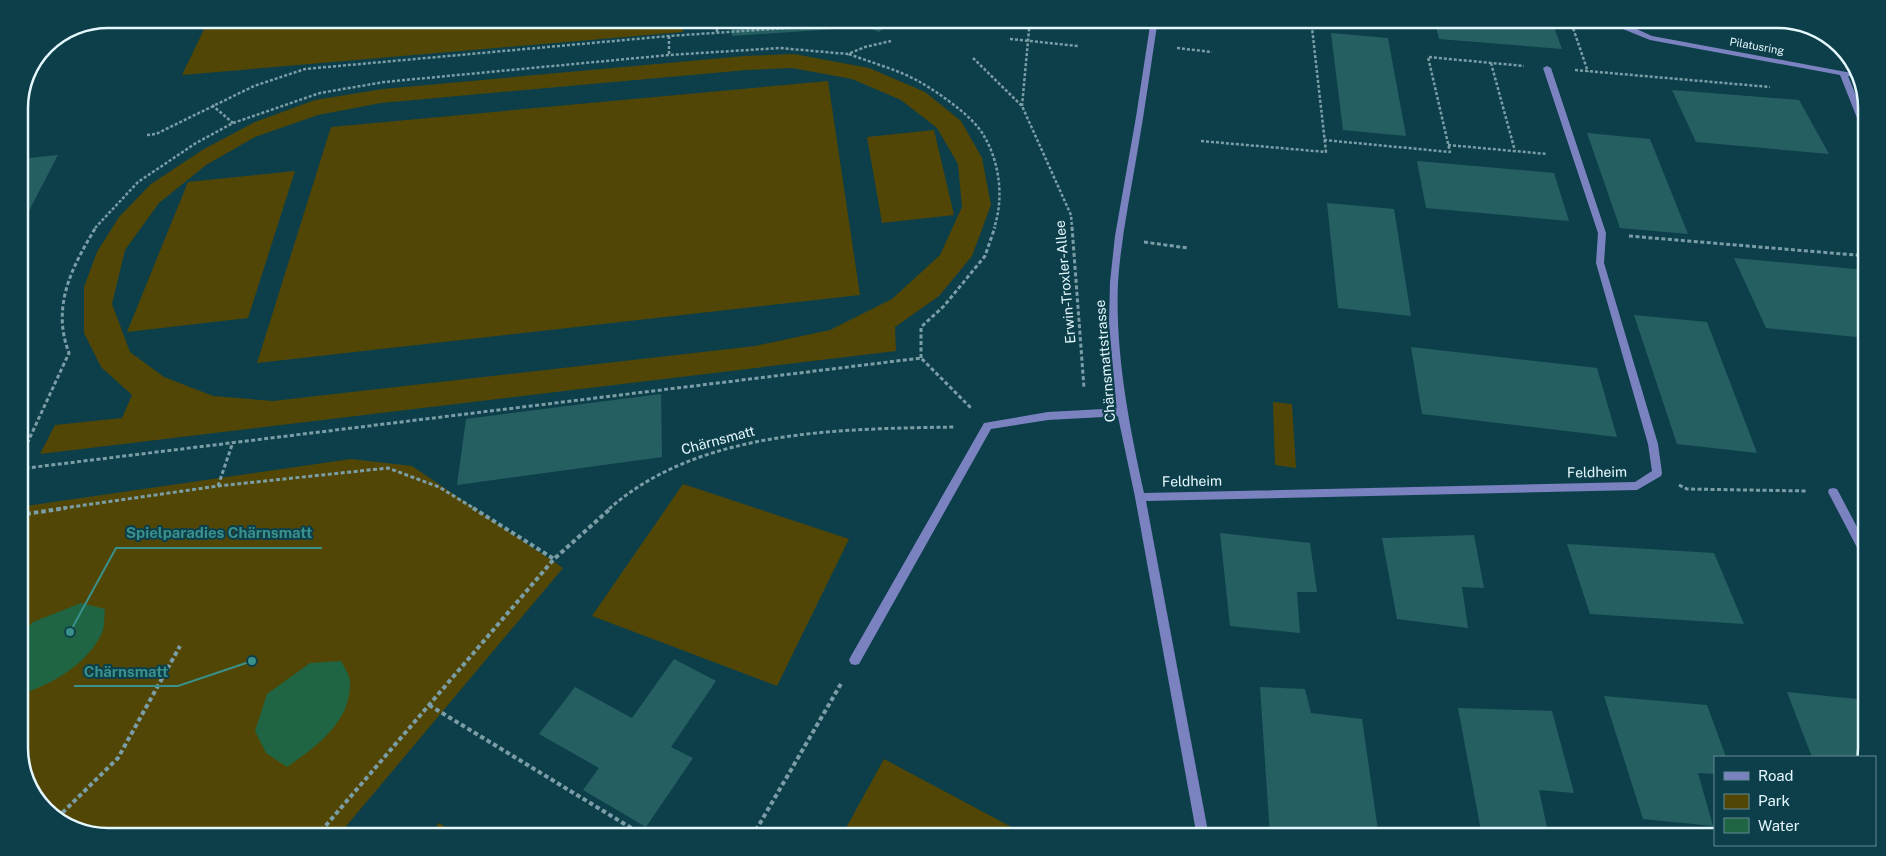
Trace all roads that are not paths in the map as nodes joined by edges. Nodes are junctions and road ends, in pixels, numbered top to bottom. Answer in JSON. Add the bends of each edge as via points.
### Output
{"nodes":[{"id":1,"x":1152,"y":28,"type":"edge"},
{"id":2,"x":1627,"y":28,"type":"edge"},
{"id":3,"x":1547,"y":68,"type":"dead end"},
{"id":4,"x":1843,"y":74,"type":"junction"},
{"id":5,"x":1851,"y":75,"type":"edge"},
{"id":6,"x":1858,"y":111,"type":"edge"},
{"id":7,"x":1122,"y":412,"type":"junction"},
{"id":8,"x":1834,"y":492,"type":"road end"},
{"id":9,"x":1140,"y":497,"type":"junction"},
{"id":10,"x":1858,"y":539,"type":"edge"},
{"id":11,"x":855,"y":660,"type":"road end"},
{"id":12,"x":1201,"y":828,"type":"edge"}],
"edges":[{"from":1,"to":7,"type":"street","name":"Chärnsmattstrasse","via":[[1114,282],[1114,323]]},
{"from":2,"to":4,"type":"street","name":"Pilatusring","via":[[1650,38]]},
{"from":3,"to":9,"type":"street","name":"Feldheim","via":[[1602,233],[1600,263],[1653,444],[1657,473],[1637,486]]},
{"from":4,"to":5,"type":"street","name":"Pilatusring"},
{"from":4,"to":6,"type":"street"},
{"from":7,"to":9,"type":"street","name":"Chärnsmattstrasse"},
{"from":7,"to":11,"type":"street","via":[[1048,416],[988,426]]},
{"from":8,"to":10,"type":"street"},
{"from":9,"to":12,"type":"street","name":"Chärnsmattstrasse"}]}
